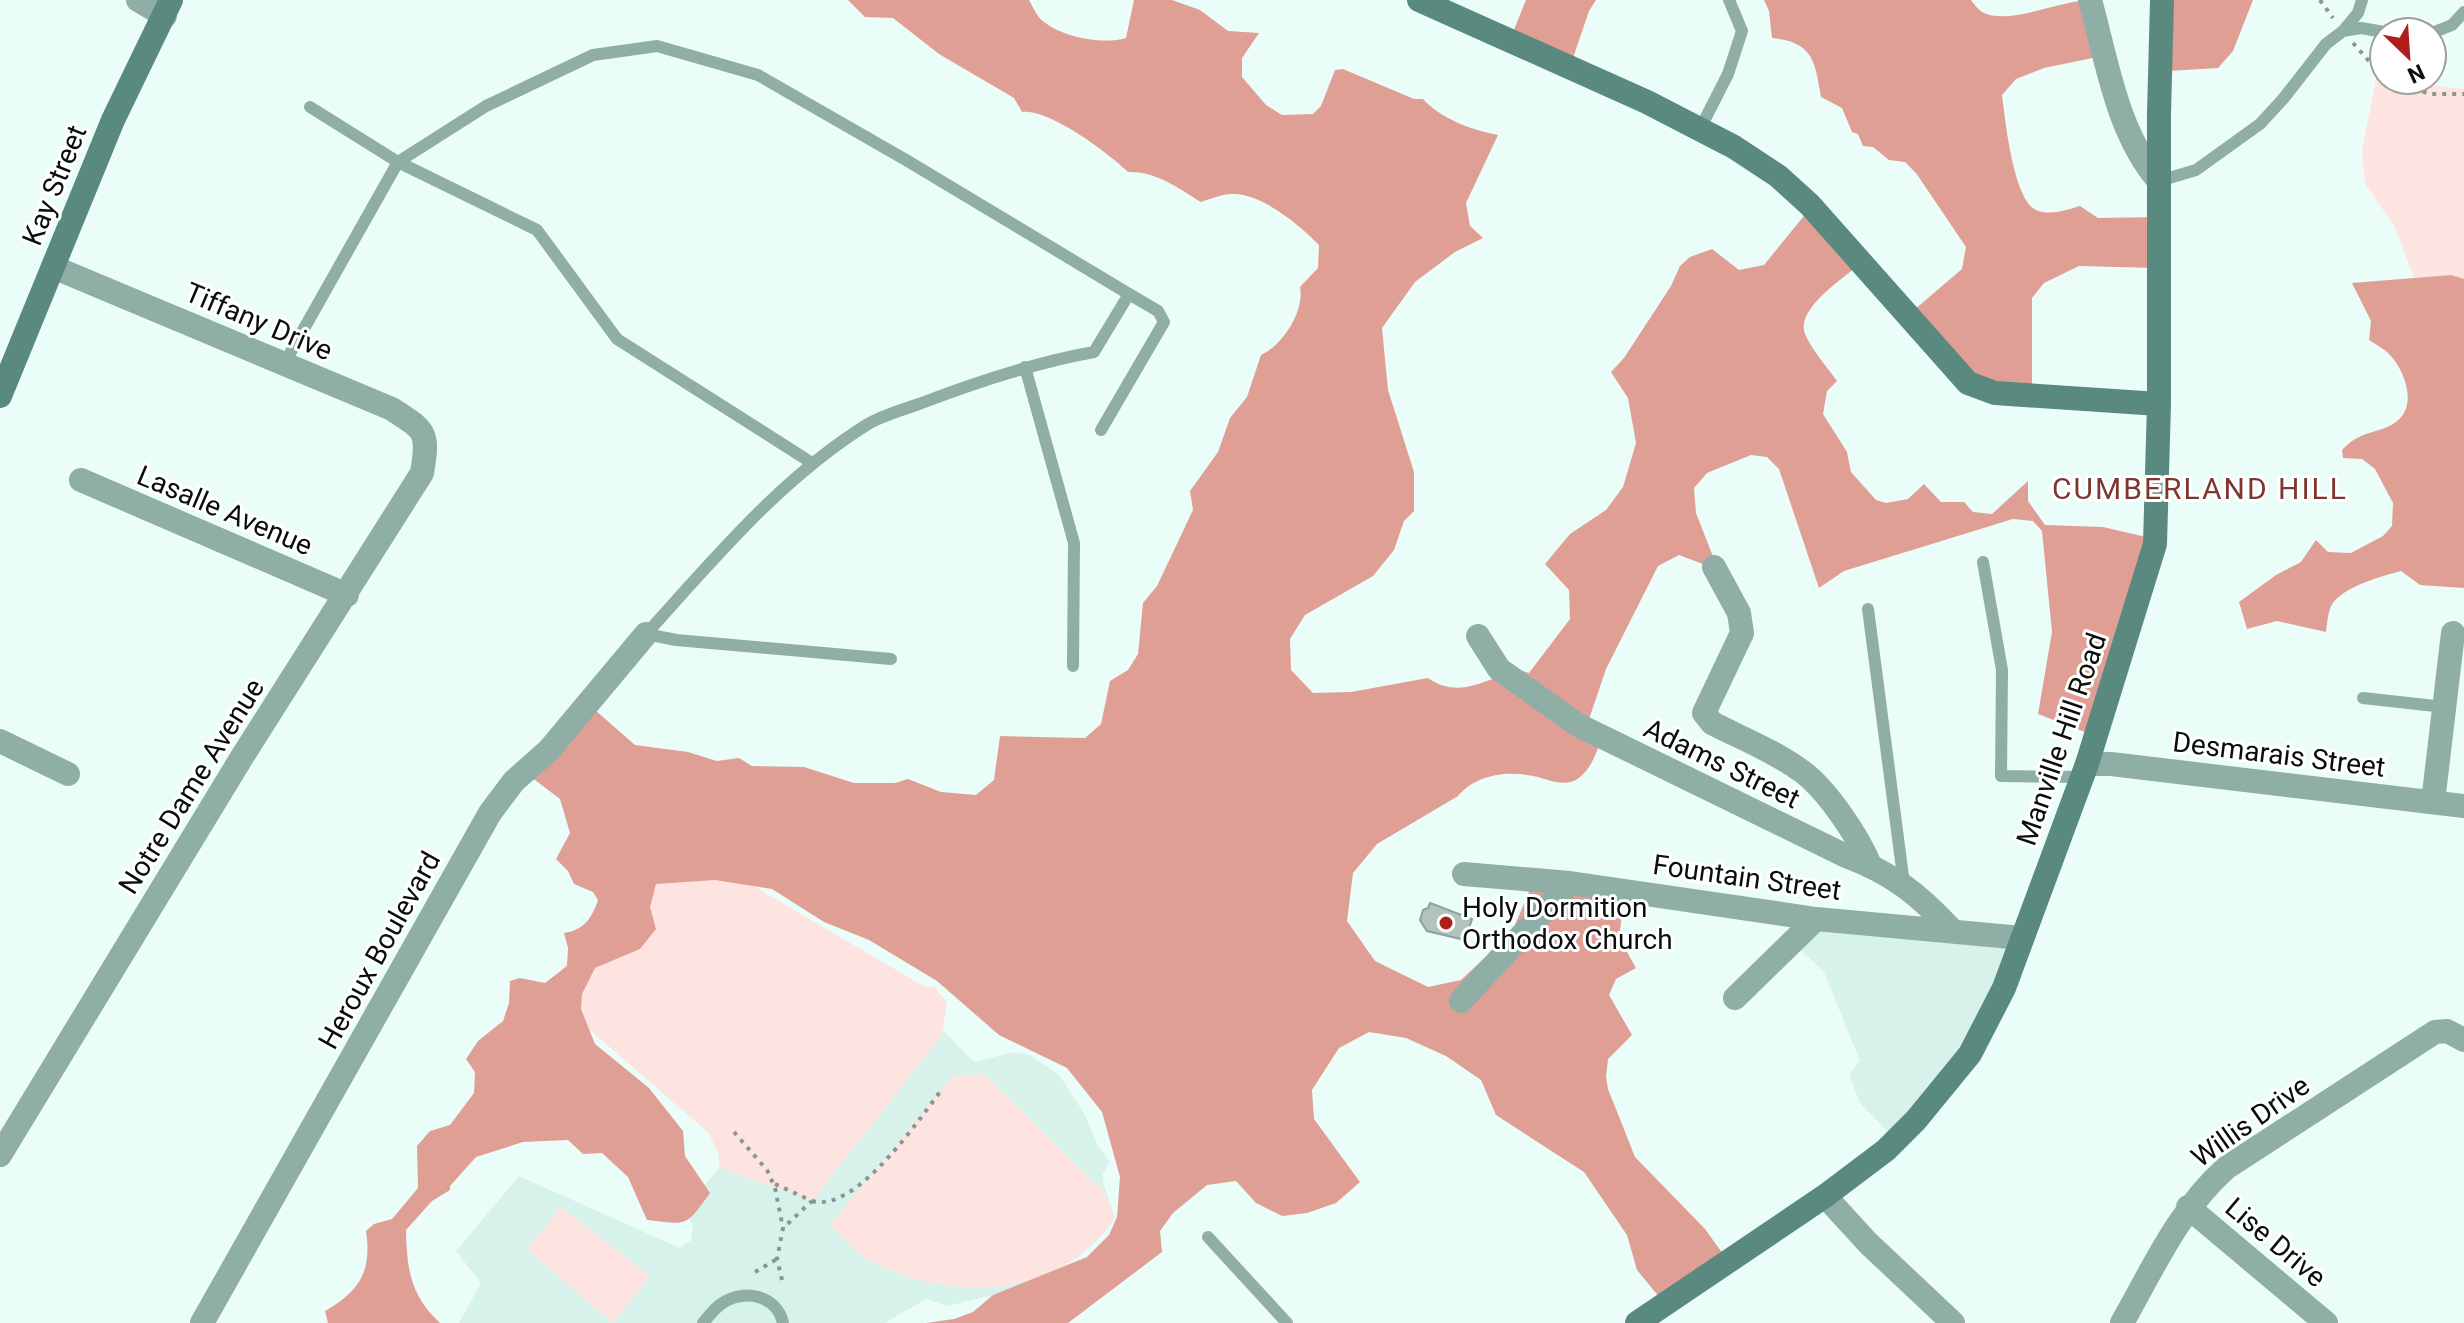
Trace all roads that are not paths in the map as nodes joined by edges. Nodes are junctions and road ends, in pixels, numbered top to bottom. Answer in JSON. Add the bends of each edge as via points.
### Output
{"nodes":[{"id":1,"x":138,"y":0,"type":"edge"},
{"id":2,"x":1419,"y":0,"type":"edge"},
{"id":3,"x":1729,"y":0,"type":"edge"},
{"id":4,"x":2090,"y":0,"type":"edge"},
{"id":5,"x":2162,"y":0,"type":"edge"},
{"id":6,"x":2362,"y":0,"type":"edge"},
{"id":7,"x":168,"y":8,"type":"edge"},
{"id":8,"x":2464,"y":12,"type":"edge"},
{"id":9,"x":2448,"y":27,"type":"edge"},
{"id":10,"x":2368,"y":29,"type":"edge"},
{"id":11,"x":2343,"y":31,"type":"junction"},
{"id":12,"x":310,"y":107,"type":"dead end"},
{"id":13,"x":1700,"y":129,"type":"junction"},
{"id":14,"x":398,"y":162,"type":"junction"},
{"id":15,"x":2159,"y":181,"type":"junction"},
{"id":16,"x":53,"y":267,"type":"junction"},
{"id":17,"x":1129,"y":294,"type":"junction"},
{"id":18,"x":284,"y":364,"type":"junction"},
{"id":19,"x":1025,"y":367,"type":"junction"},
{"id":20,"x":0,"y":396,"type":"edge"},
{"id":21,"x":2159,"y":404,"type":"junction"},
{"id":22,"x":1101,"y":430,"type":"dead end"},
{"id":23,"x":427,"y":446,"type":"joint"},
{"id":24,"x":812,"y":463,"type":"junction"},
{"id":25,"x":81,"y":480,"type":"dead end"},
{"id":26,"x":1983,"y":562,"type":"dead end"},
{"id":27,"x":1714,"y":567,"type":"dead end"},
{"id":28,"x":347,"y":595,"type":"junction"},
{"id":29,"x":1868,"y":609,"type":"dead end"},
{"id":30,"x":2453,"y":633,"type":"dead end"},
{"id":31,"x":646,"y":634,"type":"junction"},
{"id":32,"x":1478,"y":636,"type":"dead end"},
{"id":33,"x":891,"y":659,"type":"dead end"},
{"id":34,"x":1073,"y":666,"type":"dead end"},
{"id":35,"x":2363,"y":698,"type":"dead end"},
{"id":36,"x":2444,"y":707,"type":"junction"},
{"id":37,"x":0,"y":741,"type":"edge"},
{"id":38,"x":2084,"y":771,"type":"junction"},
{"id":39,"x":68,"y":774,"type":"dead end"},
{"id":40,"x":2433,"y":802,"type":"junction"},
{"id":41,"x":2464,"y":806,"type":"edge"},
{"id":42,"x":1870,"y":865,"type":"junction"},
{"id":43,"x":1464,"y":874,"type":"dead end"},
{"id":44,"x":1570,"y":883,"type":"junction"},
{"id":45,"x":1905,"y":887,"type":"junction"},
{"id":46,"x":1816,"y":919,"type":"junction"},
{"id":47,"x":1951,"y":929,"type":"junction"},
{"id":48,"x":2022,"y":938,"type":"junction"},
{"id":49,"x":1735,"y":998,"type":"dead end"},
{"id":50,"x":1461,"y":1001,"type":"dead end"},
{"id":51,"x":2464,"y":1040,"type":"edge"},
{"id":52,"x":0,"y":1155,"type":"edge"},
{"id":53,"x":1825,"y":1196,"type":"junction"},
{"id":54,"x":2188,"y":1207,"type":"junction"},
{"id":55,"x":1208,"y":1237,"type":"dead end"},
{"id":56,"x":1282,"y":1322,"type":"edge"},
{"id":57,"x":202,"y":1323,"type":"edge"},
{"id":58,"x":703,"y":1323,"type":"edge"},
{"id":59,"x":783,"y":1323,"type":"edge"},
{"id":60,"x":1637,"y":1323,"type":"edge"},
{"id":61,"x":1953,"y":1323,"type":"edge"},
{"id":62,"x":2122,"y":1323,"type":"edge"},
{"id":63,"x":2326,"y":1323,"type":"edge"}],
"edges":[{"from":1,"to":7,"type":"street"},
{"from":2,"to":13,"type":"main road"},
{"from":3,"to":13,"type":"lane","via":[[1742,31],[1728,74]]},
{"from":4,"to":15,"type":"street","via":[[2130,136]]},
{"from":5,"to":15,"type":"main road","name":"Manville Hill Road"},
{"from":6,"to":11,"type":"lane"},
{"from":7,"to":16,"type":"main road","name":"Kay Street","via":[[113,120]]},
{"from":8,"to":9,"type":"lane"},
{"from":10,"to":11,"type":"lane"},
{"from":11,"to":15,"type":"lane","via":[[2326,44],[2260,124],[2196,170]]},
{"from":12,"to":14,"type":"lane"},
{"from":13,"to":21,"type":"main road","via":[[1778,176],[1810,205],[1968,383],[1995,393]]},
{"from":14,"to":17,"type":"lane","via":[[486,106],[593,55],[657,46],[758,75]]},
{"from":14,"to":18,"type":"lane"},
{"from":14,"to":24,"type":"lane","via":[[537,230],[617,339]]},
{"from":15,"to":21,"type":"main road","name":"Manville Hill Road"},
{"from":16,"to":18,"type":"street","name":"Tiffany Drive"},
{"from":16,"to":20,"type":"main road","name":"Kay Street"},
{"from":17,"to":19,"type":"lane","via":[[1094,352]]},
{"from":17,"to":22,"type":"lane","via":[[1158,311],[1164,322]]},
{"from":18,"to":23,"type":"street","name":"Tiffany Drive","via":[[392,409],[420,427]]},
{"from":19,"to":24,"type":"lane","via":[[871,422]]},
{"from":19,"to":34,"type":"lane","via":[[1074,543]]},
{"from":21,"to":38,"type":"main road","name":"Manville Hill Road","via":[[2155,544]]},
{"from":23,"to":28,"type":"street","name":"Notre Dame Avenue","via":[[422,473]]},
{"from":24,"to":31,"type":"lane","via":[[736,535]]},
{"from":25,"to":28,"type":"street","name":"Lasalle Avenue"},
{"from":26,"to":38,"type":"lane","via":[[2002,670],[2001,776]]},
{"from":27,"to":42,"type":"street","via":[[1739,613],[1742,633],[1704,713],[1712,723],[1802,770],[1831,802]]},
{"from":28,"to":52,"type":"street","name":"Notre Dame Avenue"},
{"from":29,"to":45,"type":"lane"},
{"from":30,"to":36,"type":"street"},
{"from":31,"to":33,"type":"lane"},
{"from":31,"to":57,"type":"street","name":"Heroux Boulevard","via":[[490,813]]},
{"from":32,"to":42,"type":"street","name":"Adams Street","via":[[1499,669],[1578,725]]},
{"from":35,"to":36,"type":"lane"},
{"from":36,"to":40,"type":"street"},
{"from":37,"to":39,"type":"street"},
{"from":38,"to":40,"type":"street","name":"Desmarais Street","via":[[2111,764]]},
{"from":38,"to":48,"type":"main road","name":"Manville Hill Road"},
{"from":40,"to":41,"type":"street","name":"Desmarais Street"},
{"from":42,"to":45,"type":"street","name":"Adams Street"},
{"from":43,"to":44,"type":"street","name":"Fountain Street"},
{"from":44,"to":46,"type":"street","name":"Fountain Street"},
{"from":44,"to":50,"type":"street"},
{"from":45,"to":47,"type":"street","name":"Adams Street"},
{"from":46,"to":47,"type":"street","name":"Fountain Street"},
{"from":46,"to":49,"type":"street"},
{"from":47,"to":48,"type":"street","name":"Fountain Street"},
{"from":48,"to":53,"type":"main road","name":"Manville Hill Road","via":[[2004,988],[1970,1054],[1886,1150]]},
{"from":51,"to":54,"type":"street","name":"Willis Drive","via":[[2447,1031],[2435,1032],[2226,1168]]},
{"from":53,"to":60,"type":"main road","name":"Manville Hill Road"},
{"from":53,"to":61,"type":"street"},
{"from":54,"to":62,"type":"street","name":"Willis Drive"},
{"from":54,"to":63,"type":"street","name":"Lise Drive"},
{"from":55,"to":56,"type":"lane"},
{"from":58,"to":59,"type":"lane","via":[[722,1303],[742,1296],[768,1300]]}]}
